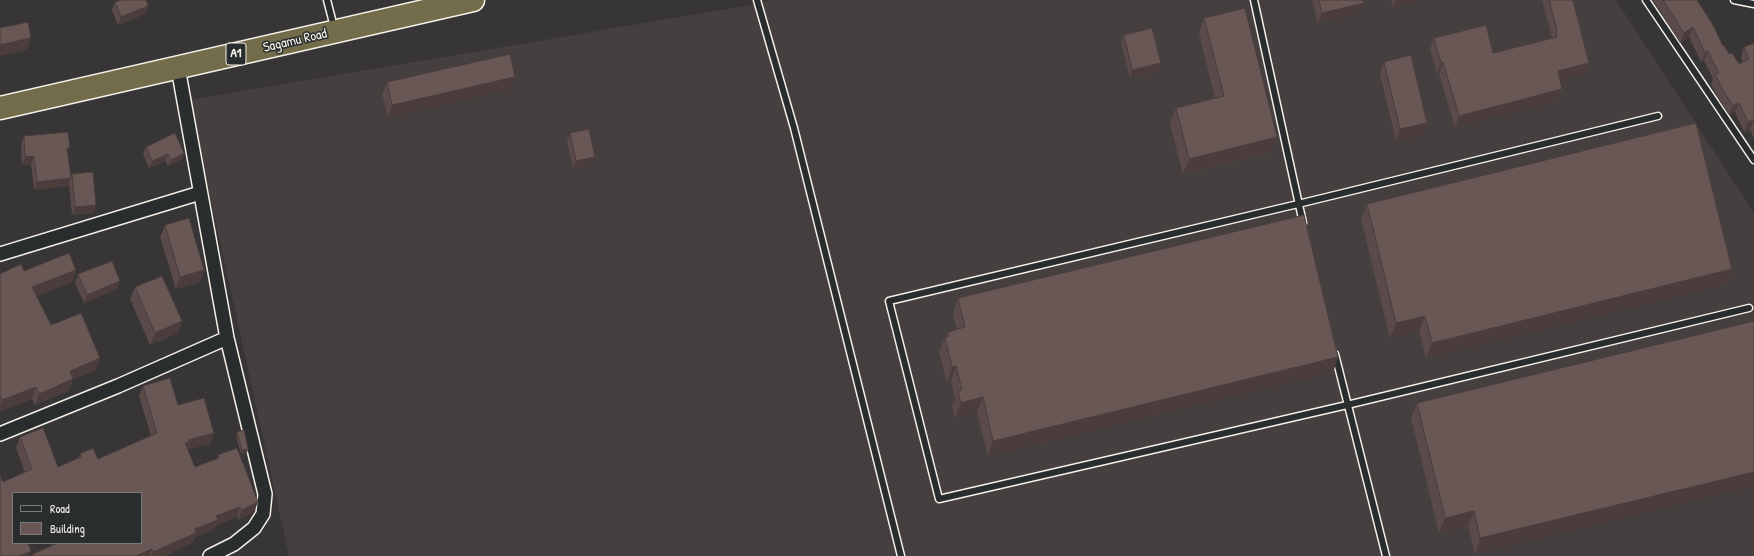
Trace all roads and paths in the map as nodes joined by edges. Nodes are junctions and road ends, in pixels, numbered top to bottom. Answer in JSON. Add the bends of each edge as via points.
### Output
{"nodes":[{"id":1,"x":327,"y":0,"type":"edge"},
{"id":2,"x":473,"y":0,"type":"edge"},
{"id":3,"x":757,"y":0,"type":"edge"},
{"id":4,"x":1254,"y":0,"type":"edge"},
{"id":5,"x":1646,"y":0,"type":"edge"},
{"id":6,"x":1734,"y":0,"type":"edge"},
{"id":7,"x":1754,"y":4,"type":"edge"},
{"id":8,"x":336,"y":31,"type":"junction"},
{"id":9,"x":178,"y":68,"type":"junction"},
{"id":10,"x":0,"y":108,"type":"edge"},
{"id":11,"x":1658,"y":116,"type":"dead end"},
{"id":12,"x":1754,"y":160,"type":"edge"},
{"id":13,"x":200,"y":193,"type":"junction"},
{"id":14,"x":1298,"y":204,"type":"junction"},
{"id":15,"x":1304,"y":228,"type":"edge"},
{"id":16,"x":0,"y":254,"type":"edge"},
{"id":17,"x":1748,"y":308,"type":"dead end"},
{"id":18,"x":227,"y":338,"type":"junction"},
{"id":19,"x":1332,"y":343,"type":"edge"},
{"id":20,"x":1348,"y":405,"type":"junction"},
{"id":21,"x":0,"y":434,"type":"edge"},
{"id":22,"x":210,"y":556,"type":"edge"},
{"id":23,"x":901,"y":556,"type":"edge"},
{"id":24,"x":1386,"y":556,"type":"edge"}],
"edges":[{"from":1,"to":8,"type":"lane"},
{"from":2,"to":8,"type":"highway","name":"Sagamu Road","number":"A1"},
{"from":3,"to":23,"type":"lane","via":[[794,128]]},
{"from":4,"to":14,"type":"lane"},
{"from":5,"to":12,"type":"lane"},
{"from":6,"to":7,"type":"lane"},
{"from":8,"to":9,"type":"highway","name":"Sagamu Road","number":"A1"},
{"from":9,"to":10,"type":"highway","name":"Sagamu Road","number":"A1"},
{"from":9,"to":13,"type":"street"},
{"from":11,"to":14,"type":"lane"},
{"from":13,"to":16,"type":"street"},
{"from":13,"to":18,"type":"street"},
{"from":14,"to":15,"type":"lane"},
{"from":14,"to":20,"type":"lane","via":[[890,301],[939,499]]},
{"from":17,"to":20,"type":"lane"},
{"from":18,"to":21,"type":"street"},
{"from":18,"to":22,"type":"street","via":[[265,494],[263,514],[254,528],[234,544]]},
{"from":19,"to":20,"type":"lane"},
{"from":20,"to":24,"type":"lane"}]}
